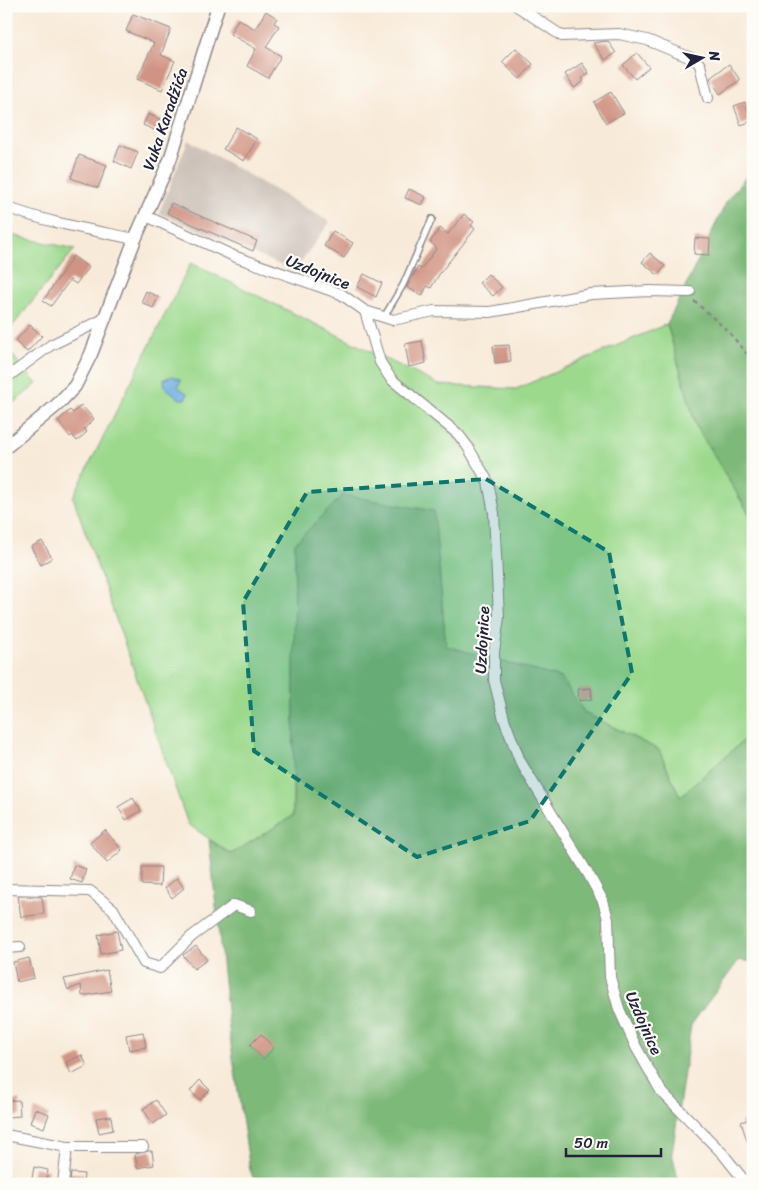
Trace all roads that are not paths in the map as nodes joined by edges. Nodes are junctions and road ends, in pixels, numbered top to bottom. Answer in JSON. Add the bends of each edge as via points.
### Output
{"nodes":[{"id":1,"x":218,"y":6,"type":"edge"},
{"id":2,"x":517,"y":6,"type":"edge"},
{"id":3,"x":708,"y":98,"type":"dead end"},
{"id":4,"x":6,"y":206,"type":"edge"},
{"id":5,"x":146,"y":216,"type":"junction"},
{"id":6,"x":432,"y":218,"type":"dead end"},
{"id":7,"x":136,"y":239,"type":"junction"},
{"id":8,"x":687,"y":292,"type":"road end"},
{"id":9,"x":365,"y":311,"type":"junction"},
{"id":10,"x":106,"y":318,"type":"junction"},
{"id":11,"x":384,"y":318,"type":"junction"},
{"id":12,"x":6,"y":378,"type":"edge"},
{"id":13,"x":6,"y":447,"type":"edge"},
{"id":14,"x":6,"y":889,"type":"edge"},
{"id":15,"x":251,"y":911,"type":"dead end"},
{"id":16,"x":6,"y":948,"type":"edge"},
{"id":17,"x":20,"y":948,"type":"dead end"},
{"id":18,"x":6,"y":1135,"type":"edge"},
{"id":19,"x":67,"y":1146,"type":"junction"},
{"id":20,"x":143,"y":1147,"type":"dead end"},
{"id":21,"x":64,"y":1184,"type":"edge"},
{"id":22,"x":747,"y":1184,"type":"edge"}],
"edges":[{"from":1,"to":5,"type":"street","name":"Vuka Karadžića","via":[[170,160]]},
{"from":2,"to":3,"type":"street","via":[[562,36],[619,34],[647,40],[696,60]]},
{"from":4,"to":7,"type":"street","via":[[69,226]]},
{"from":5,"to":7,"type":"street","name":"Vuka Karadžića"},
{"from":5,"to":9,"type":"street","name":"Uzdojnice","via":[[236,257],[341,294]]},
{"from":6,"to":11,"type":"lane","via":[[403,285]]},
{"from":7,"to":10,"type":"street","name":"Vuka Karadžića"},
{"from":8,"to":11,"type":"street","via":[[591,294],[490,312],[434,311],[393,320]]},
{"from":9,"to":11,"type":"street"},
{"from":9,"to":22,"type":"street","name":"Uzdojnice","via":[[380,362],[390,380],[458,434],[488,482],[499,571],[494,680],[520,761],[603,901],[608,919],[610,977],[619,1009],[661,1091],[718,1148]]},
{"from":10,"to":12,"type":"street","via":[[51,345]]},
{"from":10,"to":13,"type":"street","name":"Vuka Karadžića","via":[[74,386],[57,405]]},
{"from":14,"to":15,"type":"street","via":[[90,891],[113,909],[144,963],[160,968],[191,937],[234,905]]},
{"from":16,"to":17,"type":"street"},
{"from":18,"to":19,"type":"street"},
{"from":19,"to":20,"type":"street"},
{"from":19,"to":21,"type":"street"}]}
